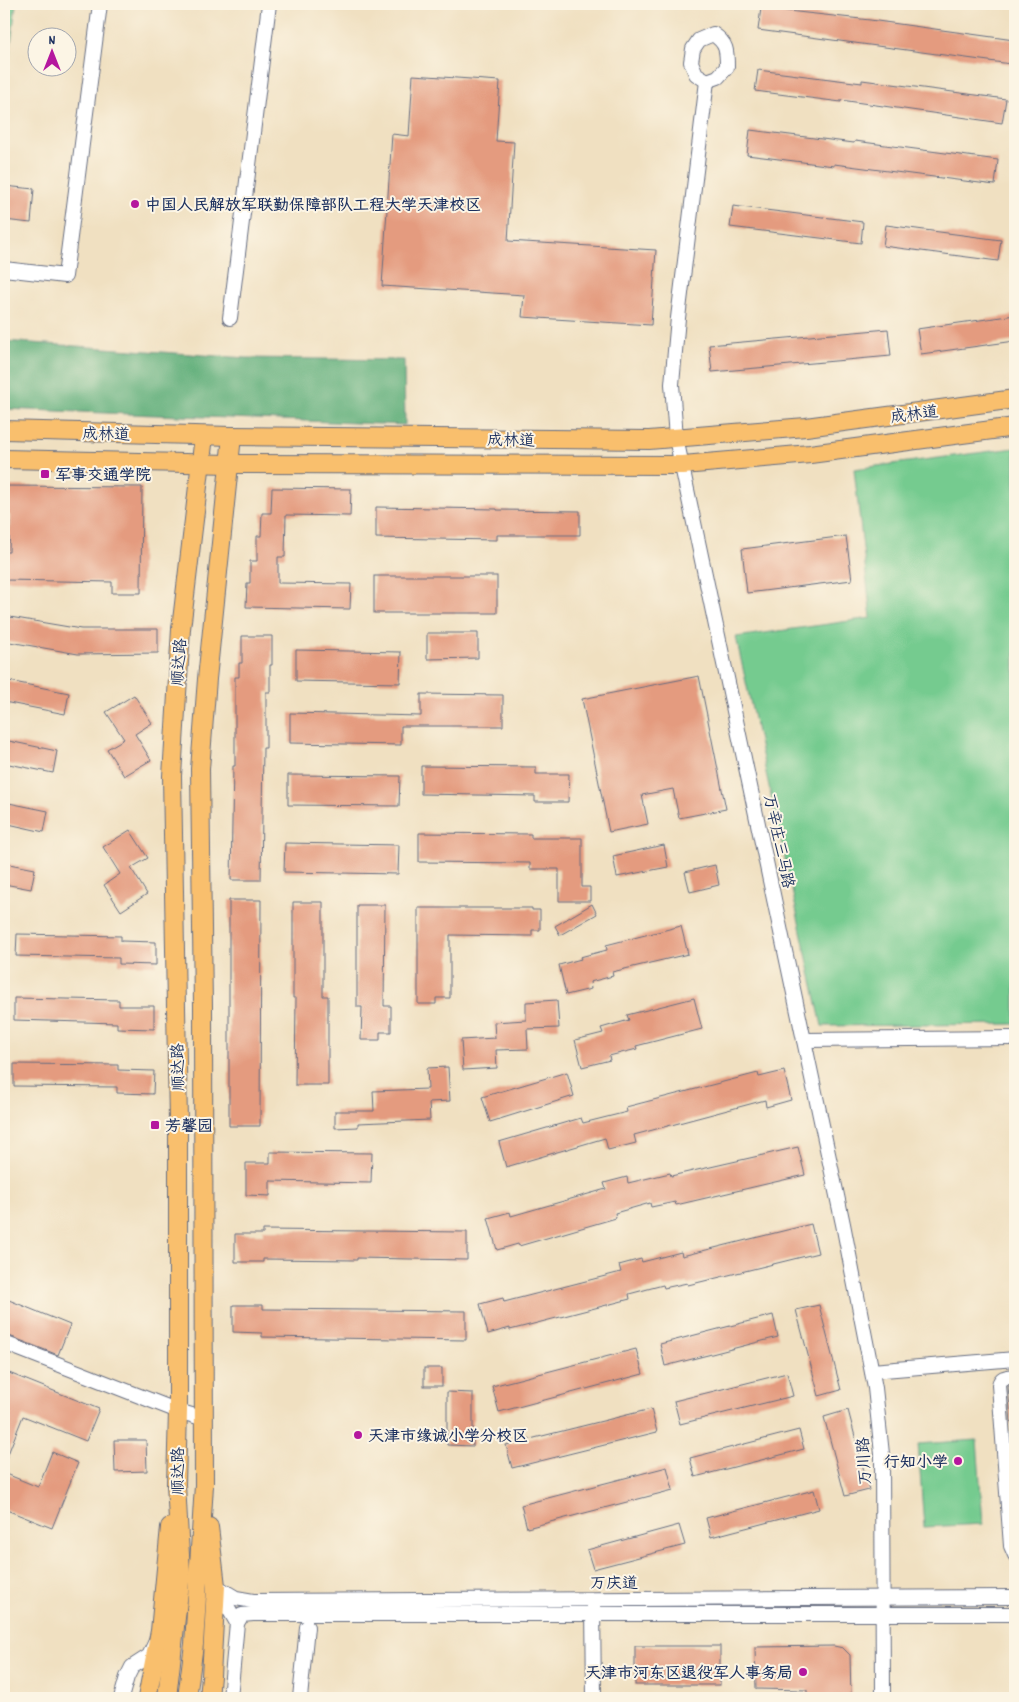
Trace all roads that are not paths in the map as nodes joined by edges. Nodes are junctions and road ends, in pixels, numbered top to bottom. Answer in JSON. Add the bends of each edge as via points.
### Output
{"nodes":[{"id":1,"x":100,"y":4,"type":"edge"},
{"id":2,"x":269,"y":4,"type":"edge"},
{"id":3,"x":708,"y":81,"type":"dead end"},
{"id":4,"x":4,"y":269,"type":"edge"},
{"id":5,"x":230,"y":318,"type":"dead end"},
{"id":6,"x":1015,"y":400,"type":"edge"},
{"id":7,"x":1015,"y":427,"type":"edge"},
{"id":8,"x":4,"y":430,"type":"edge"},
{"id":9,"x":204,"y":436,"type":"junction"},
{"id":10,"x":232,"y":436,"type":"junction"},
{"id":11,"x":676,"y":438,"type":"junction"},
{"id":12,"x":4,"y":458,"type":"edge"},
{"id":13,"x":200,"y":463,"type":"junction"},
{"id":14,"x":230,"y":464,"type":"junction"},
{"id":15,"x":683,"y":464,"type":"junction"},
{"id":16,"x":1015,"y":1038,"type":"edge"},
{"id":17,"x":804,"y":1040,"type":"junction"},
{"id":18,"x":843,"y":1224,"type":"joint"},
{"id":19,"x":4,"y":1343,"type":"edge"},
{"id":20,"x":1015,"y":1359,"type":"edge"},
{"id":21,"x":872,"y":1371,"type":"junction"},
{"id":22,"x":1015,"y":1376,"type":"edge"},
{"id":23,"x":178,"y":1411,"type":"junction"},
{"id":24,"x":205,"y":1419,"type":"junction"},
{"id":25,"x":176,"y":1484,"type":"junction"},
{"id":26,"x":204,"y":1484,"type":"junction"},
{"id":27,"x":1015,"y":1555,"type":"edge"},
{"id":28,"x":189,"y":1573,"type":"junction"},
{"id":29,"x":216,"y":1586,"type":"junction"},
{"id":30,"x":882,"y":1597,"type":"junction"},
{"id":31,"x":1015,"y":1597,"type":"edge"},
{"id":32,"x":593,"y":1599,"type":"junction"},
{"id":33,"x":594,"y":1614,"type":"junction"},
{"id":34,"x":882,"y":1614,"type":"junction"},
{"id":35,"x":1015,"y":1614,"type":"edge"},
{"id":36,"x":237,"y":1623,"type":"junction"},
{"id":37,"x":307,"y":1627,"type":"dead end"},
{"id":38,"x":160,"y":1631,"type":"junction"},
{"id":39,"x":120,"y":1698,"type":"edge"},
{"id":40,"x":147,"y":1698,"type":"edge"},
{"id":41,"x":167,"y":1698,"type":"edge"},
{"id":42,"x":187,"y":1698,"type":"edge"},
{"id":43,"x":209,"y":1698,"type":"edge"},
{"id":44,"x":230,"y":1698,"type":"edge"},
{"id":45,"x":300,"y":1698,"type":"edge"},
{"id":46,"x":594,"y":1698,"type":"edge"},
{"id":47,"x":883,"y":1698,"type":"edge"}],
"edges":[{"from":1,"to":4,"type":"street","via":[[65,276]]},
{"from":2,"to":5,"type":"street"},
{"from":3,"to":11,"type":"street","name":"万辛庄三马路","via":[[672,384]]},
{"from":6,"to":11,"type":"main road","name":"成林道","via":[[806,426]]},
{"from":7,"to":15,"type":"main road","name":"成林道","via":[[810,454]]},
{"from":8,"to":9,"type":"main road","name":"成林道"},
{"from":9,"to":10,"type":"main road","name":"成林道"},
{"from":9,"to":13,"type":"main road","name":"顺达路"},
{"from":10,"to":11,"type":"main road","name":"成林道","via":[[552,440]]},
{"from":10,"to":14,"type":"main road","name":"顺达路"},
{"from":11,"to":15,"type":"street","name":"万辛庄三马路"},
{"from":12,"to":13,"type":"main road","name":"成林道"},
{"from":13,"to":14,"type":"main road","name":"成林道"},
{"from":13,"to":23,"type":"main road","name":"顺达路","via":[[181,629],[172,776],[178,1123]]},
{"from":14,"to":15,"type":"main road","name":"成林道"},
{"from":14,"to":24,"type":"main road","name":"顺达路","via":[[200,769]]},
{"from":15,"to":17,"type":"street","name":"万辛庄三马路"},
{"from":16,"to":17,"type":"street"},
{"from":17,"to":18,"type":"street","name":"万辛庄三马路"},
{"from":18,"to":21,"type":"street","name":"万川路"},
{"from":19,"to":23,"type":"street"},
{"from":20,"to":21,"type":"street"},
{"from":21,"to":30,"type":"street","name":"万川路","via":[[882,1454]]},
{"from":22,"to":27,"type":"street","via":[[1004,1377],[999,1385],[1011,1546]]},
{"from":23,"to":24,"type":"street"},
{"from":23,"to":25,"type":"main road","name":"顺达路"},
{"from":24,"to":26,"type":"main road","name":"顺达路"},
{"from":25,"to":28,"type":"main road","name":"顺达路"},
{"from":25,"to":38,"type":"main road"},
{"from":26,"to":28,"type":"main road","name":"顺达路"},
{"from":26,"to":29,"type":"main road"},
{"from":28,"to":41,"type":"main road","name":"顺达路"},
{"from":28,"to":42,"type":"main road","name":"顺达路","via":[[194,1644]]},
{"from":29,"to":32,"type":"street","name":"万庆道","via":[[236,1598],[253,1601]]},
{"from":29,"to":36,"type":"street"},
{"from":29,"to":43,"type":"main road"},
{"from":30,"to":31,"type":"street","name":"万庆道"},
{"from":30,"to":32,"type":"street","name":"万庆道"},
{"from":30,"to":34,"type":"street","name":"万川路"},
{"from":32,"to":33,"type":"street"},
{"from":33,"to":34,"type":"street","name":"万庆道"},
{"from":33,"to":36,"type":"street","name":"万庆道","via":[[253,1614],[242,1615]]},
{"from":33,"to":46,"type":"street"},
{"from":34,"to":35,"type":"street","name":"万庆道"},
{"from":34,"to":47,"type":"street","name":"万川路"},
{"from":36,"to":44,"type":"street"},
{"from":37,"to":45,"type":"street"},
{"from":38,"to":39,"type":"street","via":[[149,1656],[132,1667],[126,1677]]},
{"from":38,"to":40,"type":"main road"}]}
